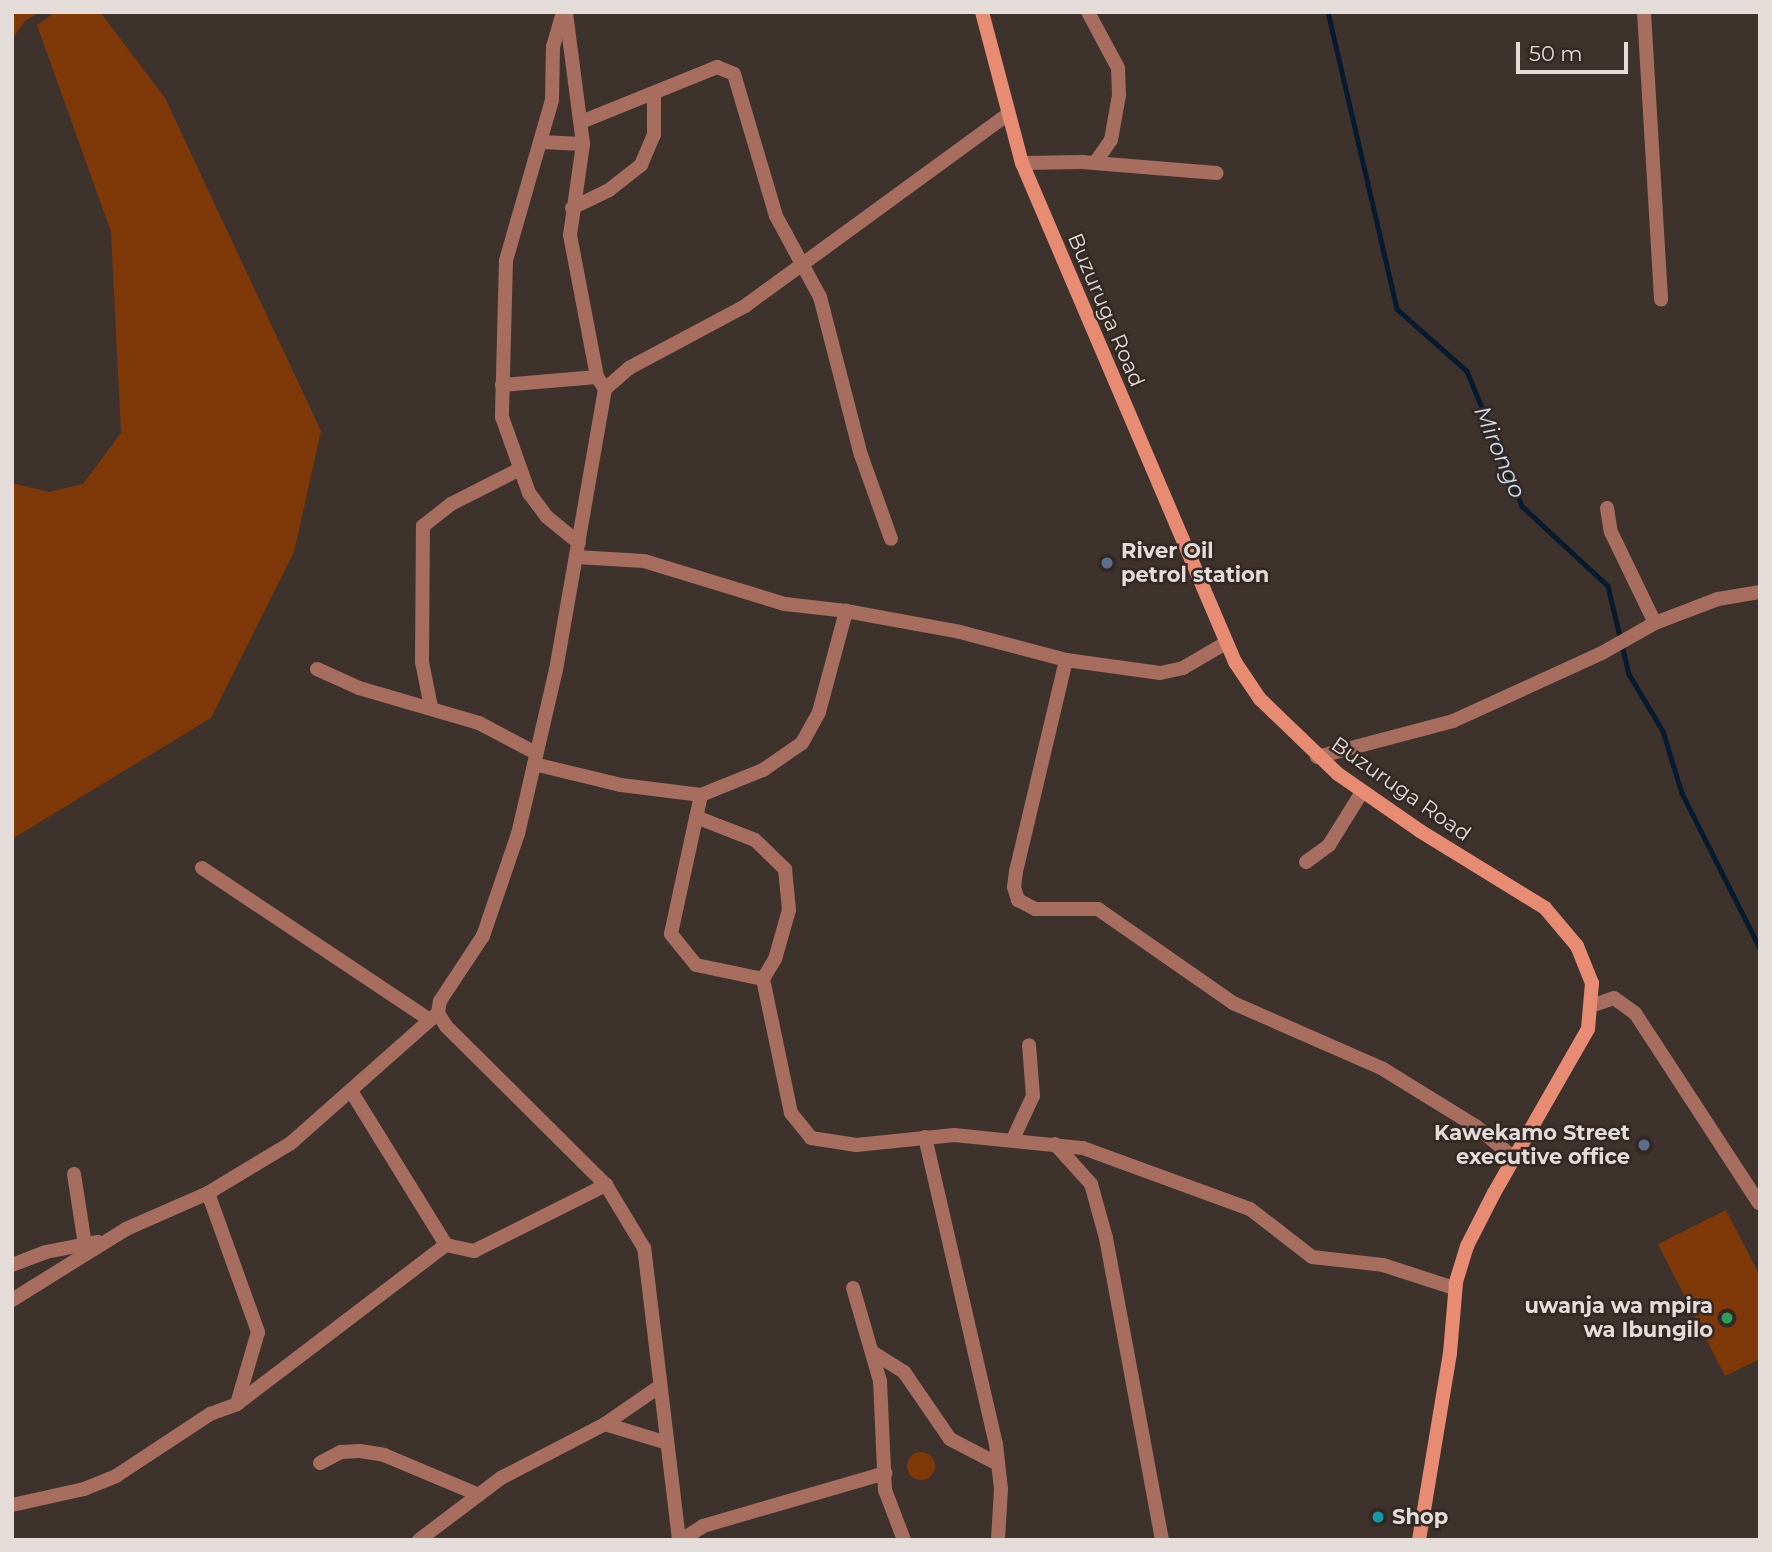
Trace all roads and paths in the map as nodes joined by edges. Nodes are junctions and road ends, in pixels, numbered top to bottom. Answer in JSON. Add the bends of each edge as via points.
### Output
{"nodes":[{"id":1,"x":564,"y":12,"type":"edge"},
{"id":2,"x":982,"y":12,"type":"edge"},
{"id":3,"x":1088,"y":12,"type":"edge"},
{"id":4,"x":1644,"y":12,"type":"edge"},
{"id":5,"x":654,"y":96,"type":"junction"},
{"id":6,"x":1006,"y":116,"type":"junction"},
{"id":7,"x":581,"y":122,"type":"junction"},
{"id":8,"x":541,"y":142,"type":"junction"},
{"id":9,"x":583,"y":144,"type":"junction"},
{"id":10,"x":1022,"y":163,"type":"junction"},
{"id":11,"x":1095,"y":163,"type":"junction"},
{"id":12,"x":1217,"y":173,"type":"dead end"},
{"id":13,"x":572,"y":208,"type":"junction"},
{"id":14,"x":802,"y":264,"type":"junction"},
{"id":15,"x":1661,"y":299,"type":"dead end"},
{"id":16,"x":601,"y":383,"type":"junction"},
{"id":17,"x":502,"y":385,"type":"junction"},
{"id":18,"x":518,"y":470,"type":"junction"},
{"id":19,"x":1607,"y":508,"type":"dead end"},
{"id":20,"x":891,"y":539,"type":"dead end"},
{"id":21,"x":578,"y":550,"type":"junction"},
{"id":22,"x":1760,"y":592,"type":"edge"},
{"id":23,"x":846,"y":611,"type":"junction"},
{"id":24,"x":1655,"y":623,"type":"junction"},
{"id":25,"x":1224,"y":643,"type":"junction"},
{"id":26,"x":1066,"y":660,"type":"junction"},
{"id":27,"x":317,"y":669,"type":"dead end"},
{"id":28,"x":431,"y":707,"type":"junction"},
{"id":29,"x":1317,"y":757,"type":"junction"},
{"id":30,"x":535,"y":758,"type":"junction"},
{"id":31,"x":1362,"y":792,"type":"junction"},
{"id":32,"x":701,"y":795,"type":"junction"},
{"id":33,"x":696,"y":817,"type":"junction"},
{"id":34,"x":1306,"y":862,"type":"dead end"},
{"id":35,"x":202,"y":868,"type":"dead end"},
{"id":36,"x":763,"y":979,"type":"junction"},
{"id":37,"x":1591,"y":1006,"type":"junction"},
{"id":38,"x":434,"y":1016,"type":"junction"},
{"id":39,"x":1029,"y":1045,"type":"dead end"},
{"id":40,"x":351,"y":1091,"type":"junction"},
{"id":41,"x":925,"y":1137,"type":"junction"},
{"id":42,"x":1013,"y":1139,"type":"junction"},
{"id":43,"x":1055,"y":1144,"type":"junction"},
{"id":44,"x":1516,"y":1159,"type":"junction"},
{"id":45,"x":74,"y":1174,"type":"dead end"},
{"id":46,"x":606,"y":1185,"type":"junction"},
{"id":47,"x":208,"y":1193,"type":"junction"},
{"id":48,"x":1759,"y":1203,"type":"edge"},
{"id":49,"x":106,"y":1240,"type":"junction"},
{"id":50,"x":85,"y":1245,"type":"junction"},
{"id":51,"x":446,"y":1245,"type":"junction"},
{"id":52,"x":12,"y":1265,"type":"edge"},
{"id":53,"x":853,"y":1288,"type":"dead end"},
{"id":54,"x":1454,"y":1288,"type":"junction"},
{"id":55,"x":12,"y":1300,"type":"edge"},
{"id":56,"x":872,"y":1352,"type":"junction"},
{"id":57,"x":660,"y":1386,"type":"junction"},
{"id":58,"x":237,"y":1404,"type":"junction"},
{"id":59,"x":605,"y":1424,"type":"junction"},
{"id":60,"x":664,"y":1442,"type":"junction"},
{"id":61,"x":320,"y":1463,"type":"dead end"},
{"id":62,"x":998,"y":1464,"type":"junction"},
{"id":63,"x":885,"y":1472,"type":"junction"},
{"id":64,"x":479,"y":1495,"type":"junction"},
{"id":65,"x":12,"y":1505,"type":"edge"},
{"id":66,"x":419,"y":1540,"type":"edge"},
{"id":67,"x":680,"y":1540,"type":"edge"},
{"id":68,"x":904,"y":1540,"type":"edge"},
{"id":69,"x":998,"y":1540,"type":"edge"},
{"id":70,"x":1162,"y":1540,"type":"edge"},
{"id":71,"x":1419,"y":1540,"type":"edge"}],
"edges":[{"from":1,"to":7,"type":"street"},
{"from":1,"to":8,"type":"street","via":[[553,47],[554,83]]},
{"from":2,"to":6,"type":"main road","name":"Buzuruga Road"},
{"from":3,"to":11,"type":"street","via":[[1118,68],[1119,96],[1111,140]]},
{"from":4,"to":15,"type":"street"},
{"from":5,"to":7,"type":"street"},
{"from":5,"to":13,"type":"street","via":[[654,135],[641,165],[609,190]]},
{"from":5,"to":14,"type":"street","via":[[717,67],[734,74],[776,216]]},
{"from":6,"to":10,"type":"main road","name":"Buzuruga Road"},
{"from":6,"to":14,"type":"street"},
{"from":7,"to":9,"type":"street"},
{"from":8,"to":9,"type":"street"},
{"from":8,"to":17,"type":"street","via":[[506,260]]},
{"from":9,"to":13,"type":"street"},
{"from":10,"to":11,"type":"street"},
{"from":10,"to":25,"type":"main road","name":"Buzuruga Road"},
{"from":11,"to":12,"type":"street"},
{"from":13,"to":16,"type":"street","via":[[570,235]]},
{"from":14,"to":16,"type":"street","via":[[745,306]]},
{"from":14,"to":20,"type":"street","via":[[820,297],[861,455]]},
{"from":16,"to":17,"type":"street"},
{"from":16,"to":21,"type":"street"},
{"from":17,"to":18,"type":"street","via":[[502,417]]},
{"from":18,"to":21,"type":"street","via":[[547,517]]},
{"from":18,"to":28,"type":"street","via":[[451,504],[424,526],[422,662]]},
{"from":19,"to":24,"type":"street","via":[[1611,532]]},
{"from":21,"to":23,"type":"street","via":[[644,561],[785,604]]},
{"from":21,"to":30,"type":"street"},
{"from":22,"to":24,"type":"street","via":[[1718,599]]},
{"from":23,"to":26,"type":"street","via":[[960,632]]},
{"from":23,"to":32,"type":"street","via":[[831,680],[802,743],[763,770]]},
{"from":24,"to":29,"type":"street","via":[[1602,653],[1453,721]]},
{"from":25,"to":26,"type":"street","via":[[1169,673]]},
{"from":25,"to":29,"type":"main road","name":"Buzuruga Road","via":[[1260,699]]},
{"from":26,"to":44,"type":"street","via":[[1016,871],[1018,900],[1035,909],[1098,908],[1233,1003],[1383,1069],[1477,1127]]},
{"from":27,"to":28,"type":"street","via":[[359,688]]},
{"from":28,"to":30,"type":"street","via":[[479,723]]},
{"from":29,"to":31,"type":"main road","name":"Buzuruga Road"},
{"from":30,"to":32,"type":"street","via":[[621,785]]},
{"from":30,"to":38,"type":"street","via":[[503,884],[483,936]]},
{"from":31,"to":34,"type":"street","via":[[1329,845]]},
{"from":31,"to":37,"type":"main road","name":"Buzuruga Road","via":[[1545,908],[1586,964]]},
{"from":32,"to":33,"type":"street"},
{"from":33,"to":36,"type":"street","via":[[755,840],[785,869],[789,910],[775,959]]},
{"from":33,"to":36,"type":"street","via":[[671,934],[696,965]]},
{"from":35,"to":38,"type":"street"},
{"from":36,"to":41,"type":"street","via":[[798,1128],[811,1138],[856,1145]]},
{"from":37,"to":44,"type":"main road","name":"Buzuruga Road","via":[[1578,1051]]},
{"from":37,"to":48,"type":"street","via":[[1614,998],[1635,1013]]},
{"from":38,"to":40,"type":"street"},
{"from":38,"to":46,"type":"street"},
{"from":39,"to":42,"type":"street","via":[[1033,1096]]},
{"from":40,"to":47,"type":"street","via":[[291,1143]]},
{"from":40,"to":51,"type":"street"},
{"from":41,"to":42,"type":"street"},
{"from":41,"to":62,"type":"street"},
{"from":42,"to":43,"type":"street"},
{"from":43,"to":54,"type":"street","via":[[1083,1148],[1250,1209],[1312,1257],[1383,1265]]},
{"from":43,"to":70,"type":"street","via":[[1091,1184],[1106,1238]]},
{"from":44,"to":54,"type":"main road","name":"Buzuruga Road","via":[[1467,1246]]},
{"from":45,"to":50,"type":"street"},
{"from":46,"to":51,"type":"street","via":[[474,1251]]},
{"from":46,"to":57,"type":"street","via":[[644,1248]]},
{"from":47,"to":49,"type":"street"},
{"from":47,"to":58,"type":"street","via":[[258,1332]]},
{"from":49,"to":50,"type":"street"},
{"from":49,"to":55,"type":"street"},
{"from":50,"to":52,"type":"street"},
{"from":51,"to":58,"type":"street"},
{"from":53,"to":56,"type":"street"},
{"from":54,"to":71,"type":"main road","name":"Buzuruga Road","via":[[1450,1353]]},
{"from":56,"to":62,"type":"street","via":[[904,1372],[950,1439]]},
{"from":56,"to":63,"type":"street","via":[[884,1414]]},
{"from":57,"to":59,"type":"street"},
{"from":57,"to":60,"type":"street"},
{"from":58,"to":65,"type":"street","via":[[211,1414],[116,1476],[84,1489]]},
{"from":59,"to":60,"type":"street"},
{"from":59,"to":64,"type":"street","via":[[501,1478]]},
{"from":60,"to":67,"type":"street"},
{"from":61,"to":64,"type":"street","via":[[341,1452],[384,1455]]},
{"from":62,"to":69,"type":"street"},
{"from":63,"to":67,"type":"street","via":[[703,1526]]},
{"from":63,"to":68,"type":"street","via":[[885,1490]]},
{"from":64,"to":66,"type":"street"}]}
